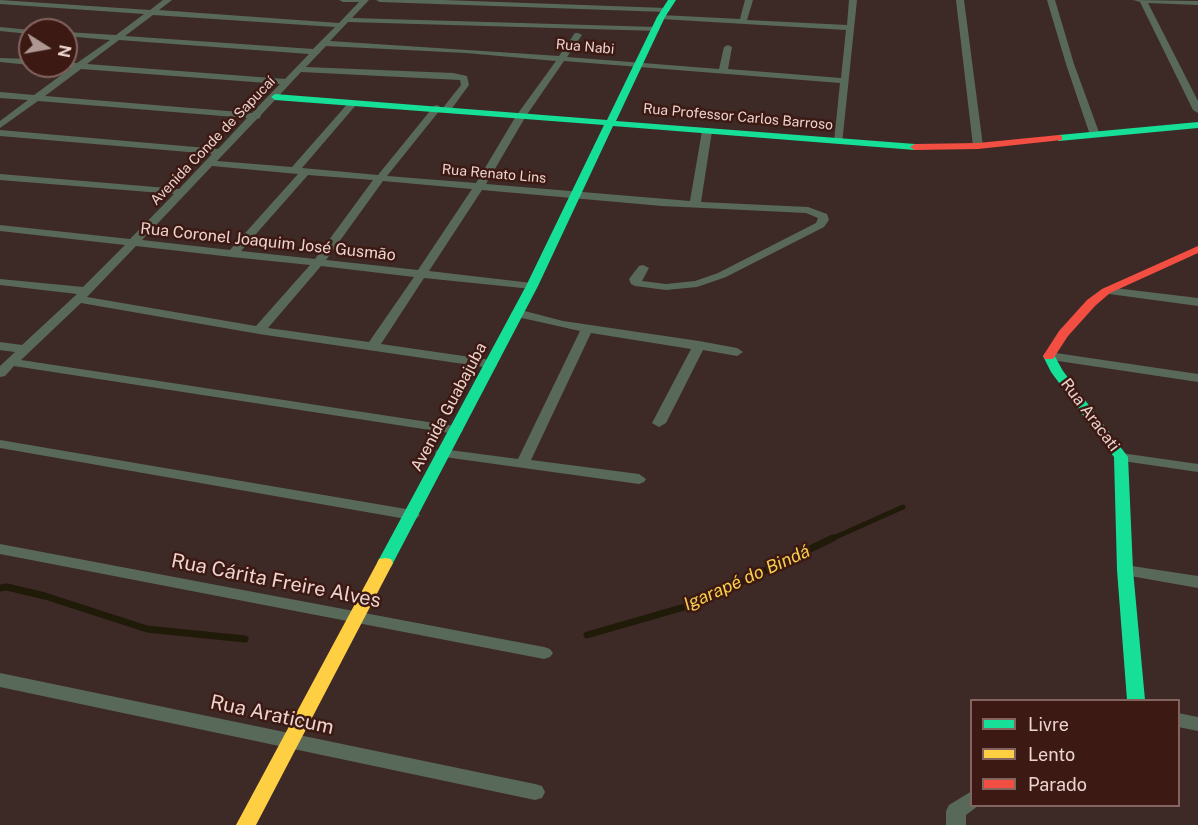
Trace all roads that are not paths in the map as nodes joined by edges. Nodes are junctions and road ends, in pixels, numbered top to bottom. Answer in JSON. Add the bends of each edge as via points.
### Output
{"nodes":[{"id":1,"x":168,"y":0,"type":"edge"},
{"id":2,"x":343,"y":0,"type":"edge"},
{"id":3,"x":360,"y":0,"type":"edge"},
{"id":4,"x":364,"y":0,"type":"edge"},
{"id":5,"x":380,"y":0,"type":"edge"},
{"id":6,"x":749,"y":0,"type":"edge"},
{"id":7,"x":853,"y":0,"type":"edge"},
{"id":8,"x":960,"y":0,"type":"edge"},
{"id":9,"x":1051,"y":0,"type":"edge"},
{"id":10,"x":1137,"y":0,"type":"edge"},
{"id":11,"x":1143,"y":0,"type":"edge"},
{"id":12,"x":0,"y":2,"type":"edge"},
{"id":13,"x":1198,"y":3,"type":"edge"},
{"id":14,"x":151,"y":13,"type":"junction"},
{"id":15,"x":664,"y":14,"type":"edge"},
{"id":16,"x":743,"y":21,"type":"junction"},
{"id":17,"x":342,"y":22,"type":"junction"},
{"id":18,"x":850,"y":28,"type":"junction"},
{"id":19,"x":0,"y":29,"type":"edge"},
{"id":20,"x":18,"y":31,"type":"edge"},
{"id":21,"x":78,"y":35,"type":"edge"},
{"id":22,"x":578,"y":35,"type":"dead end"},
{"id":23,"x":117,"y":39,"type":"junction"},
{"id":24,"x":323,"y":43,"type":"junction"},
{"id":25,"x":728,"y":47,"type":"dead end"},
{"id":26,"x":314,"y":52,"type":"junction"},
{"id":27,"x":560,"y":58,"type":"junction"},
{"id":28,"x":0,"y":60,"type":"edge"},
{"id":29,"x":18,"y":61,"type":"edge"},
{"id":30,"x":640,"y":65,"type":"junction"},
{"id":31,"x":80,"y":66,"type":"junction"},
{"id":32,"x":299,"y":69,"type":"junction"},
{"id":33,"x":723,"y":72,"type":"junction"},
{"id":34,"x":844,"y":81,"type":"junction"},
{"id":35,"x":288,"y":82,"type":"junction"},
{"id":36,"x":0,"y":95,"type":"edge"},
{"id":37,"x":275,"y":97,"type":"junction"},
{"id":38,"x":37,"y":98,"type":"junction"},
{"id":39,"x":353,"y":103,"type":"junction"},
{"id":40,"x":442,"y":109,"type":"junction"},
{"id":41,"x":1198,"y":110,"type":"edge"},
{"id":42,"x":257,"y":116,"type":"junction"},
{"id":43,"x":521,"y":116,"type":"junction"},
{"id":44,"x":611,"y":123,"type":"junction"},
{"id":45,"x":0,"y":125,"type":"edge"},
{"id":46,"x":1198,"y":125,"type":"edge"},
{"id":47,"x":707,"y":131,"type":"junction"},
{"id":48,"x":0,"y":133,"type":"edge"},
{"id":49,"x":1095,"y":135,"type":"junction"},
{"id":50,"x":839,"y":142,"type":"junction"},
{"id":51,"x":978,"y":146,"type":"junction"},
{"id":52,"x":220,"y":152,"type":"junction"},
{"id":53,"x":210,"y":163,"type":"junction"},
{"id":54,"x":300,"y":171,"type":"junction"},
{"id":55,"x":0,"y":177,"type":"edge"},
{"id":56,"x":381,"y":177,"type":"junction"},
{"id":57,"x":479,"y":187,"type":"junction"},
{"id":58,"x":183,"y":192,"type":"junction"},
{"id":59,"x":576,"y":195,"type":"junction"},
{"id":60,"x":695,"y":204,"type":"junction"},
{"id":61,"x":0,"y":228,"type":"edge"},
{"id":62,"x":133,"y":243,"type":"junction"},
{"id":63,"x":1198,"y":249,"type":"edge"},
{"id":64,"x":232,"y":254,"type":"junction"},
{"id":65,"x":318,"y":263,"type":"junction"},
{"id":66,"x":643,"y":268,"type":"dead end"},
{"id":67,"x":422,"y":275,"type":"junction"},
{"id":68,"x":0,"y":282,"type":"edge"},
{"id":69,"x":532,"y":286,"type":"junction"},
{"id":70,"x":1106,"y":291,"type":"junction"},
{"id":71,"x":81,"y":295,"type":"junction"},
{"id":72,"x":1198,"y":302,"type":"edge"},
{"id":73,"x":517,"y":313,"type":"junction"},
{"id":74,"x":587,"y":329,"type":"junction"},
{"id":75,"x":259,"y":330,"type":"junction"},
{"id":76,"x":374,"y":345,"type":"junction"},
{"id":77,"x":699,"y":345,"type":"junction"},
{"id":78,"x":0,"y":346,"type":"edge"},
{"id":79,"x":25,"y":349,"type":"junction"},
{"id":80,"x":737,"y":352,"type":"dead end"},
{"id":81,"x":1049,"y":356,"type":"junction"},
{"id":82,"x":11,"y":362,"type":"junction"},
{"id":83,"x":491,"y":364,"type":"junction"},
{"id":84,"x":0,"y":373,"type":"edge"},
{"id":85,"x":1198,"y":378,"type":"edge"},
{"id":86,"x":659,"y":423,"type":"dead end"},
{"id":87,"x":456,"y":430,"type":"junction"},
{"id":88,"x":0,"y":444,"type":"edge"},
{"id":89,"x":442,"y":453,"type":"junction"},
{"id":90,"x":1121,"y":457,"type":"junction"},
{"id":91,"x":523,"y":463,"type":"junction"},
{"id":92,"x":1198,"y":468,"type":"edge"},
{"id":93,"x":639,"y":479,"type":"dead end"},
{"id":94,"x":412,"y":515,"type":"junction"},
{"id":95,"x":0,"y":549,"type":"edge"},
{"id":96,"x":1125,"y":570,"type":"junction"},
{"id":97,"x":1198,"y":582,"type":"edge"},
{"id":98,"x":357,"y":618,"type":"junction"},
{"id":99,"x":544,"y":653,"type":"dead end"},
{"id":100,"x":0,"y":680,"type":"edge"},
{"id":101,"x":1136,"y":699,"type":"edge"},
{"id":102,"x":1180,"y":720,"type":"edge"},
{"id":103,"x":1198,"y":724,"type":"edge"},
{"id":104,"x":292,"y":742,"type":"junction"},
{"id":105,"x":535,"y":792,"type":"dead end"},
{"id":106,"x":969,"y":800,"type":"edge"},
{"id":107,"x":246,"y":825,"type":"edge"},
{"id":108,"x":956,"y":825,"type":"edge"}],
"edges":[{"from":1,"to":14,"type":"street"},
{"from":2,"to":3,"type":"street"},
{"from":4,"to":17,"type":"street","name":"Avenida Conde de Sapucaí"},
{"from":5,"to":15,"type":"street"},
{"from":6,"to":16,"type":"street"},
{"from":7,"to":18,"type":"street"},
{"from":8,"to":51,"type":"street"},
{"from":9,"to":49,"type":"street"},
{"from":10,"to":11,"type":"street"},
{"from":11,"to":13,"type":"street"},
{"from":11,"to":41,"type":"street"},
{"from":12,"to":14,"type":"street"},
{"from":14,"to":17,"type":"street"},
{"from":14,"to":23,"type":"street"},
{"from":15,"to":16,"type":"street"},
{"from":15,"to":17,"type":"street"},
{"from":15,"to":30,"type":"street","name":"Avenida Guabajuba"},
{"from":16,"to":18,"type":"street"},
{"from":17,"to":24,"type":"street","name":"Avenida Conde de Sapucaí"},
{"from":18,"to":34,"type":"street"},
{"from":19,"to":20,"type":"street"},
{"from":21,"to":23,"type":"street"},
{"from":22,"to":27,"type":"street"},
{"from":23,"to":26,"type":"street"},
{"from":23,"to":31,"type":"street"},
{"from":24,"to":26,"type":"street","name":"Avenida Conde de Sapucaí"},
{"from":24,"to":27,"type":"street","name":"Rua Nabi"},
{"from":25,"to":33,"type":"street"},
{"from":26,"to":32,"type":"street","name":"Avenida Conde de Sapucaí"},
{"from":27,"to":30,"type":"street","name":"Rua Nabi"},
{"from":27,"to":43,"type":"street"},
{"from":28,"to":29,"type":"street"},
{"from":30,"to":33,"type":"street","name":"Rua Nabi"},
{"from":30,"to":44,"type":"street","name":"Avenida Guabajuba"},
{"from":31,"to":35,"type":"street"},
{"from":31,"to":38,"type":"street"},
{"from":32,"to":35,"type":"street","name":"Avenida Conde de Sapucaí"},
{"from":32,"to":40,"type":"street","via":[[459,76],[466,81]]},
{"from":33,"to":34,"type":"street","name":"Rua Nabi"},
{"from":34,"to":50,"type":"street"},
{"from":35,"to":37,"type":"street","name":"Avenida Conde de Sapucaí"},
{"from":36,"to":38,"type":"street"},
{"from":37,"to":39,"type":"street","name":"Rua Professor Carlos Barroso"},
{"from":37,"to":42,"type":"street","name":"Avenida Conde de Sapucaí"},
{"from":38,"to":42,"type":"street"},
{"from":38,"to":45,"type":"street"},
{"from":39,"to":40,"type":"street","name":"Rua Professor Carlos Barroso"},
{"from":39,"to":54,"type":"street"},
{"from":40,"to":43,"type":"street","name":"Rua Professor Carlos Barroso"},
{"from":40,"to":56,"type":"street"},
{"from":42,"to":52,"type":"street","name":"Avenida Conde de Sapucaí"},
{"from":43,"to":44,"type":"street","name":"Rua Professor Carlos Barroso"},
{"from":43,"to":57,"type":"street"},
{"from":44,"to":47,"type":"street","name":"Rua Professor Carlos Barroso"},
{"from":44,"to":59,"type":"street","name":"Avenida Guabajuba"},
{"from":46,"to":49,"type":"street","name":"Rua Professor Carlos Barroso"},
{"from":47,"to":50,"type":"street","name":"Rua Professor Carlos Barroso"},
{"from":47,"to":60,"type":"street"},
{"from":48,"to":52,"type":"street"},
{"from":49,"to":51,"type":"street","name":"Rua Professor Carlos Barroso"},
{"from":50,"to":51,"type":"street","name":"Rua Professor Carlos Barroso"},
{"from":52,"to":53,"type":"street","name":"Avenida Conde de Sapucaí"},
{"from":53,"to":54,"type":"street","name":"Rua Renato Lins"},
{"from":53,"to":58,"type":"street","name":"Avenida Conde de Sapucaí"},
{"from":54,"to":56,"type":"street","name":"Rua Renato Lins"},
{"from":54,"to":64,"type":"street"},
{"from":55,"to":58,"type":"street"},
{"from":56,"to":57,"type":"street","name":"Rua Renato Lins"},
{"from":56,"to":65,"type":"street"},
{"from":57,"to":59,"type":"street","name":"Rua Renato Lins"},
{"from":57,"to":67,"type":"street"},
{"from":58,"to":62,"type":"street","name":"Avenida Conde de Sapucaí"},
{"from":59,"to":60,"type":"street","name":"Rua Renato Lins"},
{"from":59,"to":69,"type":"street","name":"Avenida Guabajuba"},
{"from":60,"to":66,"type":"street","name":"Rua Renato Lins","via":[[814,211],[824,220],[722,275],[697,284],[639,284],[635,279]]},
{"from":61,"to":62,"type":"street","name":"Rua Coronel Joaquim José Gusmão"},
{"from":62,"to":64,"type":"street","name":"Rua Coronel Joaquim José Gusmão"},
{"from":62,"to":71,"type":"street","name":"Avenida Conde de Sapucaí"},
{"from":63,"to":70,"type":"street"},
{"from":64,"to":65,"type":"street","name":"Rua Coronel Joaquim José Gusmão"},
{"from":65,"to":67,"type":"street","name":"Rua Coronel Joaquim José Gusmão"},
{"from":65,"to":75,"type":"street"},
{"from":67,"to":69,"type":"street","name":"Rua Coronel Joaquim José Gusmão"},
{"from":67,"to":76,"type":"street"},
{"from":68,"to":71,"type":"street"},
{"from":69,"to":73,"type":"street","name":"Avenida Guabajuba"},
{"from":70,"to":72,"type":"street"},
{"from":70,"to":81,"type":"street","via":[[1063,334]]},
{"from":71,"to":75,"type":"street"},
{"from":71,"to":79,"type":"street","name":"Avenida Conde de Sapucaí"},
{"from":73,"to":74,"type":"street"},
{"from":73,"to":83,"type":"street","name":"Avenida Guabajuba"},
{"from":74,"to":77,"type":"street"},
{"from":74,"to":91,"type":"street"},
{"from":75,"to":76,"type":"street"},
{"from":76,"to":83,"type":"street"},
{"from":77,"to":80,"type":"street"},
{"from":77,"to":86,"type":"street"},
{"from":78,"to":79,"type":"street"},
{"from":79,"to":82,"type":"street","name":"Avenida Conde de Sapucaí"},
{"from":81,"to":85,"type":"street"},
{"from":81,"to":90,"type":"street","name":"Rua Aracati"},
{"from":82,"to":84,"type":"street","name":"Avenida Conde de Sapucaí"},
{"from":82,"to":87,"type":"street"},
{"from":83,"to":87,"type":"street","name":"Avenida Guabajuba"},
{"from":87,"to":89,"type":"street","name":"Avenida Guabajuba"},
{"from":88,"to":94,"type":"street"},
{"from":89,"to":91,"type":"street"},
{"from":89,"to":94,"type":"street","name":"Avenida Guabajuba"},
{"from":90,"to":92,"type":"street"},
{"from":90,"to":96,"type":"street","name":"Rua Aracati"},
{"from":91,"to":93,"type":"street"},
{"from":94,"to":98,"type":"street","name":"Avenida Guabajuba"},
{"from":95,"to":98,"type":"street","name":"Rua Cárita Freire Alves"},
{"from":96,"to":97,"type":"street"},
{"from":96,"to":101,"type":"street","name":"Rua Aracati"},
{"from":98,"to":99,"type":"street","name":"Rua Cárita Freire Alves"},
{"from":98,"to":104,"type":"street","name":"Avenida Guabajuba"},
{"from":100,"to":104,"type":"street","name":"Rua Araticum"},
{"from":102,"to":103,"type":"street"},
{"from":104,"to":105,"type":"street","name":"Rua Araticum"},
{"from":104,"to":107,"type":"street","name":"Avenida Guabajuba"},
{"from":106,"to":108,"type":"street","via":[[956,811]]}]}
